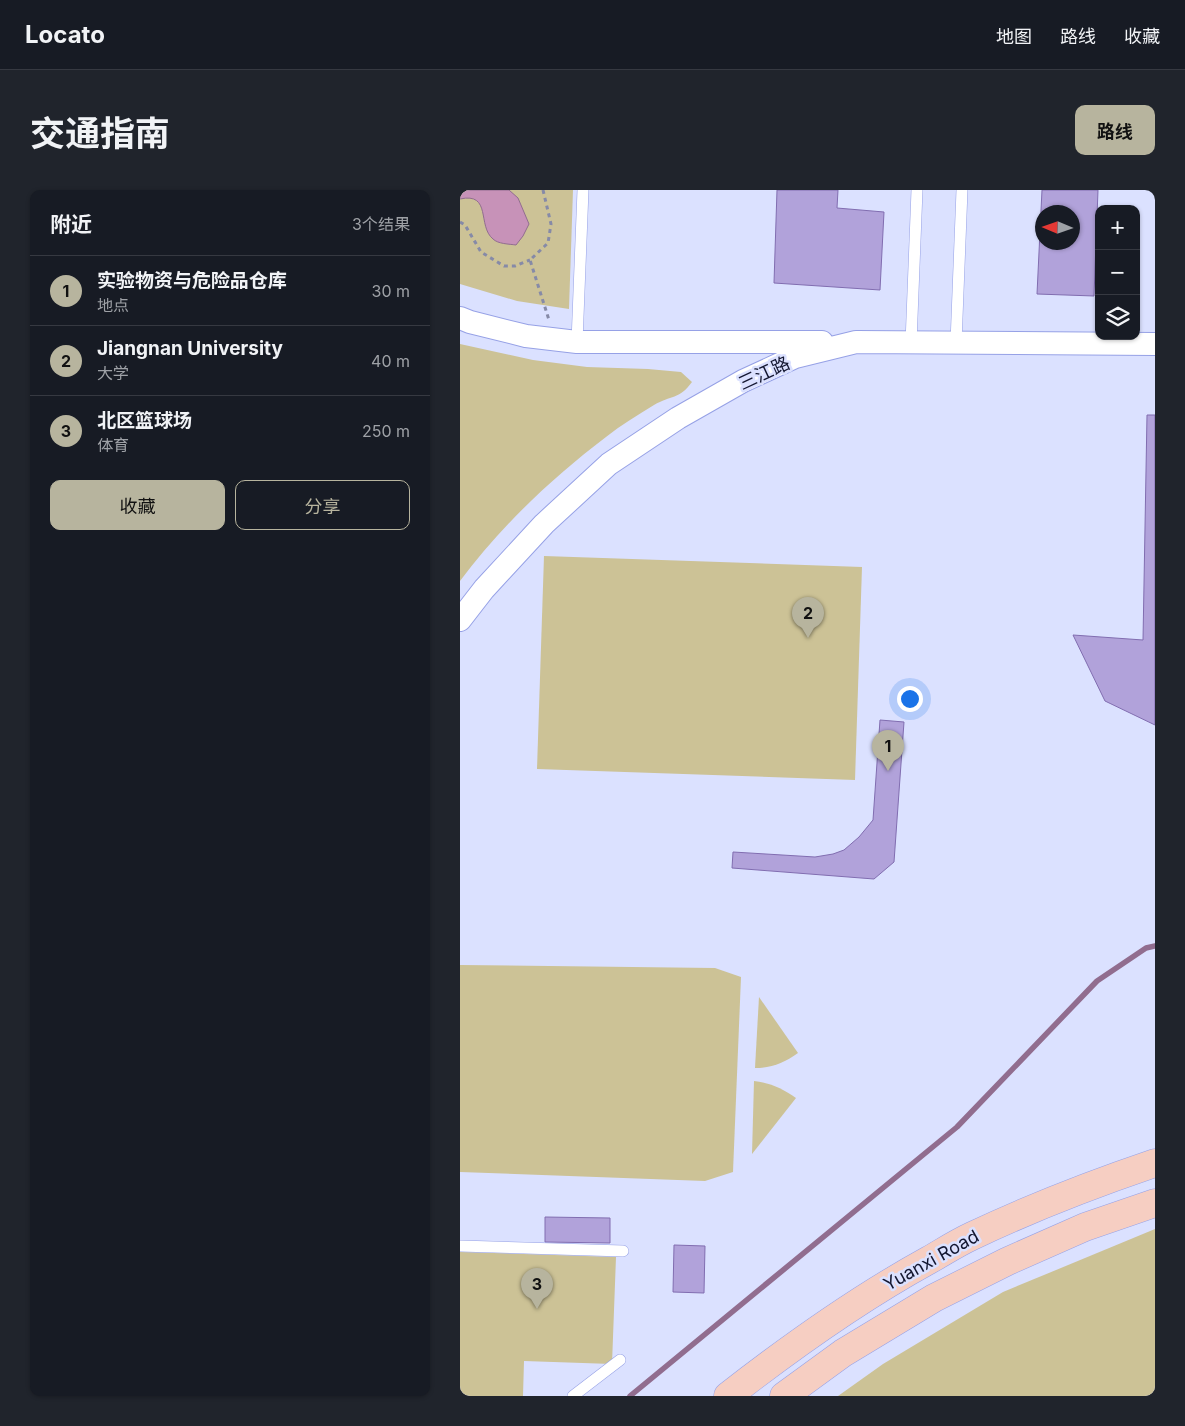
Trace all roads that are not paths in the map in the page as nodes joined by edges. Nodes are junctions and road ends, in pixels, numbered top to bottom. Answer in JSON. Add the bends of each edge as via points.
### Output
{"nodes":[{"id":1,"x":583,"y":190,"type":"edge"},
{"id":2,"x":917,"y":190,"type":"edge"},
{"id":3,"x":962,"y":190,"type":"edge"},
{"id":4,"x":460,"y":318,"type":"edge"},
{"id":5,"x":567,"y":341,"type":"junction"},
{"id":6,"x":856,"y":342,"type":"junction"},
{"id":7,"x":911,"y":342,"type":"junction"},
{"id":8,"x":956,"y":343,"type":"junction"},
{"id":9,"x":1155,"y":344,"type":"edge"},
{"id":10,"x":460,"y":620,"type":"edge"},
{"id":11,"x":1155,"y":1163,"type":"edge"},
{"id":12,"x":1155,"y":1203,"type":"edge"},
{"id":13,"x":460,"y":1246,"type":"edge"},
{"id":14,"x":623,"y":1252,"type":"dead end"},
{"id":15,"x":620,"y":1360,"type":"dead end"},
{"id":16,"x":573,"y":1396,"type":"edge"},
{"id":17,"x":728,"y":1396,"type":"edge"},
{"id":18,"x":784,"y":1396,"type":"edge"}],
"edges":[{"from":1,"to":5,"type":"lane"},
{"from":2,"to":7,"type":"lane"},
{"from":3,"to":8,"type":"lane"},
{"from":4,"to":5,"type":"street","via":[[526,336]]},
{"from":5,"to":6,"type":"street"},
{"from":6,"to":7,"type":"street","name":"三江路"},
{"from":6,"to":10,"type":"street","name":"三江路","via":[[796,357],[743,382],[678,418],[609,464],[544,524]]},
{"from":7,"to":8,"type":"street","name":"三江路"},
{"from":8,"to":9,"type":"street","name":"三江路"},
{"from":11,"to":17,"type":"main road","name":"Yuanxi Road","via":[[971,1236],[902,1274],[832,1319]]},
{"from":12,"to":18,"type":"main road","name":"Yuanxi Road","via":[[1068,1235],[934,1298],[843,1353]]},
{"from":13,"to":14,"type":"lane"},
{"from":15,"to":16,"type":"lane"}]}
